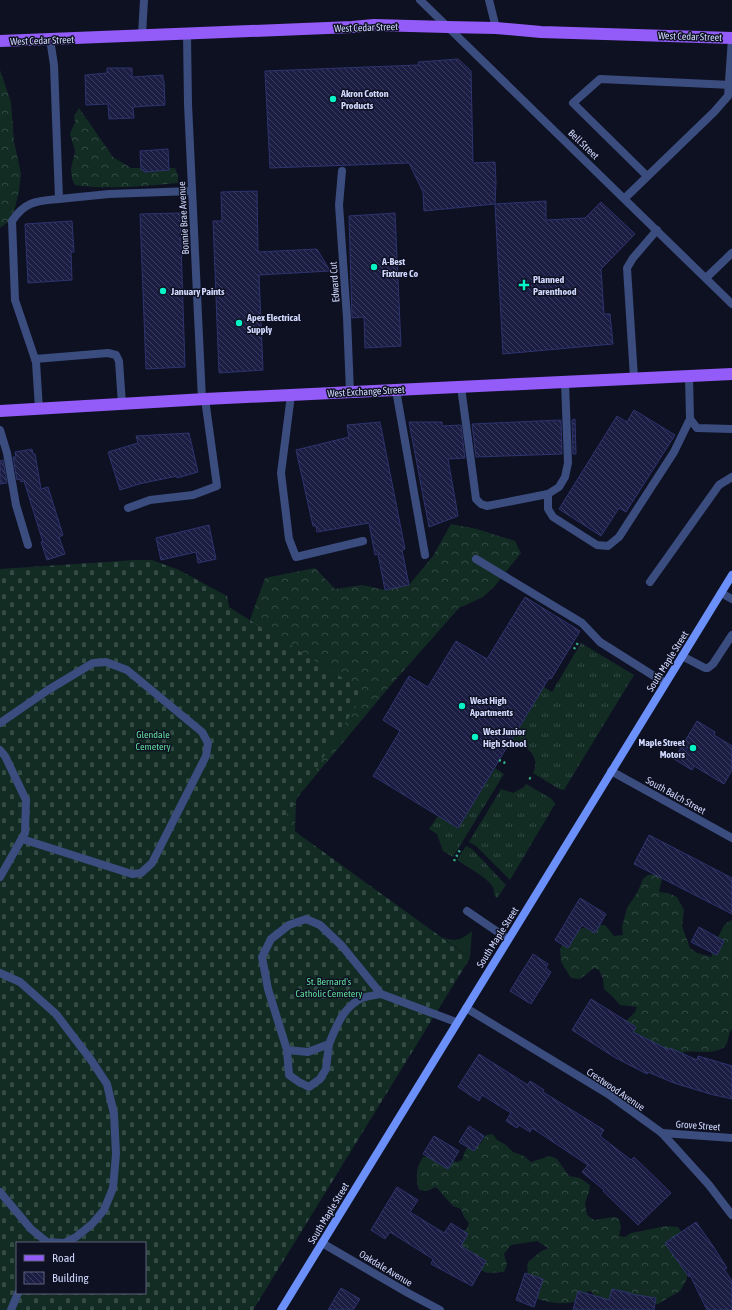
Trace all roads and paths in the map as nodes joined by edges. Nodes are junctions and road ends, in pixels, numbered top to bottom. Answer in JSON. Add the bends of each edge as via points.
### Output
{"nodes":[{"id":1,"x":144,"y":0,"type":"edge"},
{"id":2,"x":489,"y":0,"type":"edge"},
{"id":3,"x":425,"y":1,"type":"edge"},
{"id":4,"x":447,"y":26,"type":"junction"},
{"id":5,"x":496,"y":28,"type":"junction"},
{"id":6,"x":142,"y":35,"type":"junction"},
{"id":7,"x":187,"y":35,"type":"junction"},
{"id":8,"x":732,"y":38,"type":"edge"},
{"id":9,"x":50,"y":39,"type":"junction"},
{"id":10,"x":0,"y":41,"type":"edge"},
{"id":11,"x":730,"y":85,"type":"edge"},
{"id":12,"x":342,"y":171,"type":"dead end"},
{"id":13,"x":647,"y":176,"type":"junction"},
{"id":14,"x":192,"y":191,"type":"junction"},
{"id":15,"x":625,"y":198,"type":"junction"},
{"id":16,"x":59,"y":199,"type":"junction"},
{"id":17,"x":657,"y":230,"type":"junction"},
{"id":18,"x":732,"y":253,"type":"edge"},
{"id":19,"x":706,"y":278,"type":"junction"},
{"id":20,"x":732,"y":304,"type":"edge"},
{"id":21,"x":35,"y":358,"type":"junction"},
{"id":22,"x":732,"y":374,"type":"edge"},
{"id":23,"x":689,"y":376,"type":"junction"},
{"id":24,"x":634,"y":378,"type":"junction"},
{"id":25,"x":565,"y":382,"type":"junction"},
{"id":26,"x":461,"y":387,"type":"junction"},
{"id":27,"x":396,"y":390,"type":"junction"},
{"id":28,"x":350,"y":392,"type":"junction"},
{"id":29,"x":291,"y":395,"type":"junction"},
{"id":30,"x":204,"y":399,"type":"junction"},
{"id":31,"x":122,"y":404,"type":"junction"},
{"id":32,"x":39,"y":409,"type":"junction"},
{"id":33,"x":0,"y":411,"type":"edge"},
{"id":34,"x":690,"y":419,"type":"junction"},
{"id":35,"x":732,"y":429,"type":"edge"},
{"id":36,"x":0,"y":430,"type":"edge"},
{"id":37,"x":732,"y":477,"type":"edge"},
{"id":38,"x":548,"y":494,"type":"junction"},
{"id":39,"x":128,"y":508,"type":"dead end"},
{"id":40,"x":362,"y":541,"type":"dead end"},
{"id":41,"x":28,"y":546,"type":"dead end"},
{"id":42,"x":425,"y":555,"type":"dead end"},
{"id":43,"x":476,"y":559,"type":"dead end"},
{"id":44,"x":732,"y":575,"type":"edge"},
{"id":45,"x":650,"y":582,"type":"dead end"},
{"id":46,"x":721,"y":593,"type":"junction"},
{"id":47,"x":732,"y":600,"type":"edge"},
{"id":48,"x":732,"y":635,"type":"edge"},
{"id":49,"x":578,"y":641,"type":"dead end"},
{"id":50,"x":574,"y":649,"type":"dead end"},
{"id":51,"x":682,"y":656,"type":"junction"},
{"id":52,"x":665,"y":683,"type":"junction"},
{"id":53,"x":0,"y":723,"type":"edge"},
{"id":54,"x":0,"y":750,"type":"edge"},
{"id":55,"x":499,"y":760,"type":"dead end"},
{"id":56,"x":506,"y":764,"type":"dead end"},
{"id":57,"x":611,"y":771,"type":"junction"},
{"id":58,"x":732,"y":838,"type":"edge"},
{"id":59,"x":22,"y":839,"type":"junction"},
{"id":60,"x":460,"y":850,"type":"dead end"},
{"id":61,"x":454,"y":861,"type":"dead end"},
{"id":62,"x":0,"y":877,"type":"edge"},
{"id":63,"x":466,"y":911,"type":"dead end"},
{"id":64,"x":508,"y":939,"type":"junction"},
{"id":65,"x":0,"y":973,"type":"edge"},
{"id":66,"x":381,"y":994,"type":"junction"},
{"id":67,"x":466,"y":1008,"type":"junction"},
{"id":68,"x":456,"y":1022,"type":"junction"},
{"id":69,"x":329,"y":1044,"type":"junction"},
{"id":70,"x":288,"y":1050,"type":"junction"},
{"id":71,"x":662,"y":1133,"type":"junction"},
{"id":72,"x":732,"y":1138,"type":"edge"},
{"id":73,"x":0,"y":1192,"type":"edge"},
{"id":74,"x":732,"y":1215,"type":"edge"},
{"id":75,"x":39,"y":1240,"type":"edge"},
{"id":76,"x":66,"y":1242,"type":"edge"},
{"id":77,"x":322,"y":1243,"type":"junction"},
{"id":78,"x":18,"y":1294,"type":"edge"},
{"id":79,"x":11,"y":1310,"type":"edge"},
{"id":80,"x":281,"y":1310,"type":"edge"},
{"id":81,"x":440,"y":1310,"type":"edge"}],
"edges":[{"from":1,"to":6,"type":"street"},
{"from":2,"to":5,"type":"street"},
{"from":3,"to":4,"type":"street","name":"Bell Street"},
{"from":4,"to":5,"type":"main road","name":"West Cedar Street"},
{"from":4,"to":7,"type":"main road","name":"West Cedar Street","via":[[374,25]]},
{"from":4,"to":15,"type":"street","name":"Bell Street"},
{"from":5,"to":8,"type":"main road","name":"West Cedar Street","via":[[541,32]]},
{"from":6,"to":7,"type":"main road","name":"West Cedar Street"},
{"from":6,"to":9,"type":"main road","name":"West Cedar Street"},
{"from":7,"to":14,"type":"street","name":"Bonnie Brae Avenue"},
{"from":8,"to":11,"type":"street"},
{"from":9,"to":10,"type":"main road","name":"West Cedar Street"},
{"from":9,"to":16,"type":"street","via":[[54,65]]},
{"from":11,"to":13,"type":"street","via":[[728,96],[714,112]]},
{"from":11,"to":13,"type":"street","via":[[600,78],[573,103]]},
{"from":12,"to":28,"type":"street","name":"Edward Cut","via":[[339,205]]},
{"from":13,"to":15,"type":"street"},
{"from":14,"to":16,"type":"street"},
{"from":14,"to":30,"type":"street","name":"Bonnie Brae Avenue"},
{"from":15,"to":17,"type":"street","name":"Bell Street"},
{"from":16,"to":21,"type":"street","via":[[26,205],[12,221],[15,300]]},
{"from":17,"to":19,"type":"street","name":"Bell Street"},
{"from":17,"to":24,"type":"street","via":[[627,268]]},
{"from":18,"to":19,"type":"street"},
{"from":19,"to":20,"type":"street","name":"Bell Street"},
{"from":21,"to":31,"type":"street","via":[[108,353],[116,356],[119,361]]},
{"from":21,"to":32,"type":"street"},
{"from":22,"to":23,"type":"main road","name":"West Exchange Street"},
{"from":23,"to":24,"type":"main road","name":"West Exchange Street"},
{"from":23,"to":34,"type":"street"},
{"from":24,"to":25,"type":"main road","name":"West Exchange Street"},
{"from":25,"to":26,"type":"main road","name":"West Exchange Street"},
{"from":25,"to":38,"type":"street","via":[[568,463],[565,477],[558,487]]},
{"from":26,"to":27,"type":"main road","name":"West Exchange Street"},
{"from":26,"to":38,"type":"street","via":[[476,499],[487,506]]},
{"from":27,"to":28,"type":"main road","name":"West Exchange Street"},
{"from":27,"to":42,"type":"street"},
{"from":28,"to":29,"type":"main road","name":"West Exchange Street"},
{"from":29,"to":30,"type":"main road","name":"West Exchange Street"},
{"from":29,"to":40,"type":"street","via":[[280,473],[289,539],[296,557]]},
{"from":30,"to":31,"type":"main road","name":"West Exchange Street"},
{"from":30,"to":39,"type":"street","name":"Bonnie Brae Avenue","via":[[217,486],[193,495],[150,500]]},
{"from":31,"to":32,"type":"main road","name":"West Exchange Street"},
{"from":32,"to":33,"type":"main road","name":"West Exchange Street"},
{"from":34,"to":35,"type":"street","via":[[697,428]]},
{"from":34,"to":38,"type":"street","via":[[674,452],[649,491],[619,537],[608,546],[597,545],[553,517],[548,509]]},
{"from":36,"to":41,"type":"street","via":[[7,453],[16,505]]},
{"from":37,"to":45,"type":"street","via":[[719,486]]},
{"from":43,"to":52,"type":"street","via":[[582,623],[600,642]]},
{"from":44,"to":46,"type":"main road","name":"South Maple Street"},
{"from":46,"to":47,"type":"street"},
{"from":46,"to":51,"type":"main road","name":"South Maple Street"},
{"from":48,"to":51,"type":"street","via":[[708,668]]},
{"from":49,"to":50,"type":"path"},
{"from":51,"to":52,"type":"main road","name":"South Maple Street"},
{"from":52,"to":57,"type":"main road","name":"South Maple Street"},
{"from":53,"to":59,"type":"street","via":[[93,663],[106,662],[128,670],[202,732],[208,743],[206,756],[152,863],[141,872],[132,874]]},
{"from":54,"to":59,"type":"street","via":[[26,800],[25,833]]},
{"from":55,"to":56,"type":"path"},
{"from":57,"to":58,"type":"street","name":"South Balch Street"},
{"from":57,"to":64,"type":"main road","name":"South Maple Street"},
{"from":59,"to":62,"type":"street"},
{"from":60,"to":61,"type":"path"},
{"from":63,"to":64,"type":"street"},
{"from":64,"to":67,"type":"main road","name":"South Maple Street"},
{"from":65,"to":76,"type":"street","via":[[20,982],[56,1014],[92,1060],[107,1084],[114,1114],[116,1154],[113,1188],[104,1210],[92,1224]]},
{"from":66,"to":68,"type":"street"},
{"from":66,"to":69,"type":"street","via":[[362,998],[348,1008],[338,1022]]},
{"from":66,"to":70,"type":"street","via":[[342,946],[320,925],[306,919],[289,924],[271,939],[262,957],[268,989]]},
{"from":67,"to":68,"type":"main road","name":"South Maple Street"},
{"from":67,"to":71,"type":"street","name":"Crestwood Avenue","via":[[608,1094]]},
{"from":68,"to":77,"type":"main road","name":"South Maple Street"},
{"from":69,"to":70,"type":"street","via":[[308,1052]]},
{"from":69,"to":70,"type":"street","via":[[326,1068],[320,1079],[309,1087],[289,1076]]},
{"from":71,"to":72,"type":"street","name":"Grove Street"},
{"from":71,"to":74,"type":"street","name":"Crestwood Avenue"},
{"from":73,"to":75,"type":"street"},
{"from":77,"to":80,"type":"main road","name":"South Maple Street"},
{"from":77,"to":81,"type":"street","name":"Oakdale Avenue"},
{"from":78,"to":79,"type":"street"}]}
